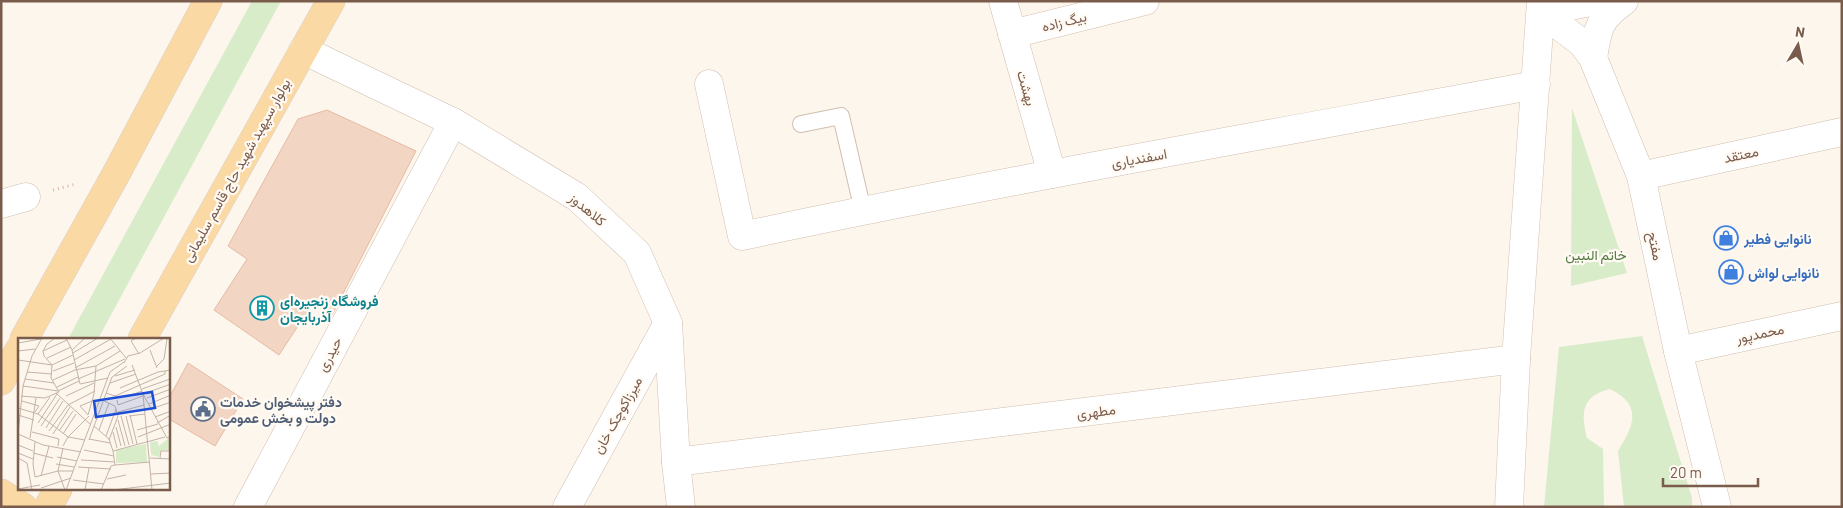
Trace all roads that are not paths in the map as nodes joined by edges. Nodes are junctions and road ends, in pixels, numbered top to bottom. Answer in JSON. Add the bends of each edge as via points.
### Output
{"nodes":[{"id":1,"x":208,"y":1,"type":"edge"},
{"id":2,"x":331,"y":1,"type":"edge"},
{"id":3,"x":1003,"y":1,"type":"edge"},
{"id":4,"x":1145,"y":1,"type":"edge"},
{"id":5,"x":1595,"y":1,"type":"edge"},
{"id":6,"x":1624,"y":1,"type":"edge"},
{"id":7,"x":1541,"y":6,"type":"edge"},
{"id":8,"x":1012,"y":34,"type":"junction"},
{"id":9,"x":303,"y":50,"type":"junction"},
{"id":10,"x":1593,"y":58,"type":"junction"},
{"id":11,"x":709,"y":84,"type":"dead end"},
{"id":12,"x":1536,"y":85,"type":"junction"},
{"id":13,"x":453,"y":122,"type":"junction"},
{"id":14,"x":801,"y":124,"type":"dead end"},
{"id":15,"x":1842,"y":132,"type":"edge"},
{"id":16,"x":1052,"y":174,"type":"junction"},
{"id":17,"x":1641,"y":176,"type":"junction"},
{"id":18,"x":863,"y":211,"type":"junction"},
{"id":19,"x":1842,"y":316,"type":"edge"},
{"id":20,"x":668,"y":323,"type":"junction"},
{"id":21,"x":25,"y":338,"type":"edge"},
{"id":22,"x":143,"y":338,"type":"edge"},
{"id":23,"x":1678,"y":351,"type":"junction"},
{"id":24,"x":18,"y":352,"type":"edge"},
{"id":25,"x":1516,"y":359,"type":"junction"},
{"id":26,"x":1,"y":381,"type":"edge"},
{"id":27,"x":676,"y":462,"type":"junction"},
{"id":28,"x":57,"y":490,"type":"edge"},
{"id":29,"x":1,"y":493,"type":"edge"},
{"id":30,"x":23,"y":507,"type":"edge"},
{"id":31,"x":48,"y":507,"type":"edge"},
{"id":32,"x":248,"y":507,"type":"edge"},
{"id":33,"x":567,"y":507,"type":"edge"},
{"id":34,"x":681,"y":507,"type":"edge"},
{"id":35,"x":1509,"y":507,"type":"edge"},
{"id":36,"x":1717,"y":507,"type":"edge"}],
"edges":[{"from":1,"to":21,"type":"main road"},
{"from":2,"to":9,"type":"main road","name":"بولوار سپهبد شهید حاج قاسم سلیمانی"},
{"from":3,"to":8,"type":"street","name":"بهشت"},
{"from":4,"to":8,"type":"street","name":"بیگ زاده"},
{"from":5,"to":7,"type":"street"},
{"from":6,"to":10,"type":"street","via":[[1599,26]]},
{"from":7,"to":10,"type":"street","name":"مفتح","via":[[1582,43]]},
{"from":7,"to":12,"type":"street"},
{"from":8,"to":16,"type":"street","name":"بهشت"},
{"from":9,"to":13,"type":"street","name":"کلاهدوز"},
{"from":9,"to":22,"type":"main road","name":"بولوار سپهبد شهید حاج قاسم سلیمانی"},
{"from":10,"to":17,"type":"street","name":"مفتح"},
{"from":11,"to":18,"type":"street","name":"اسفندیاری","via":[[742,236]]},
{"from":12,"to":16,"type":"street","name":"اسفندیاری"},
{"from":12,"to":25,"type":"street"},
{"from":13,"to":20,"type":"street","name":"کلاهدوز","via":[[577,197],[637,253]]},
{"from":13,"to":32,"type":"street","name":"حیدری"},
{"from":14,"to":18,"type":"lane","via":[[841,116]]},
{"from":15,"to":17,"type":"street","name":"معتقد"},
{"from":16,"to":18,"type":"street","name":"اسفندیاری"},
{"from":17,"to":23,"type":"street","name":"مفتح"},
{"from":19,"to":23,"type":"street","name":"محمدپور"},
{"from":20,"to":27,"type":"street","name":"کلاهدوز"},
{"from":20,"to":33,"type":"street","name":"میرزاکوچک خان"},
{"from":23,"to":36,"type":"street","name":"مفتح"},
{"from":24,"to":26,"type":"main road"},
{"from":25,"to":27,"type":"street","name":"مطهری"},
{"from":25,"to":35,"type":"street"},
{"from":27,"to":34,"type":"street","name":"کلاهدوز"},
{"from":28,"to":31,"type":"main road"},
{"from":29,"to":30,"type":"main road"}]}
